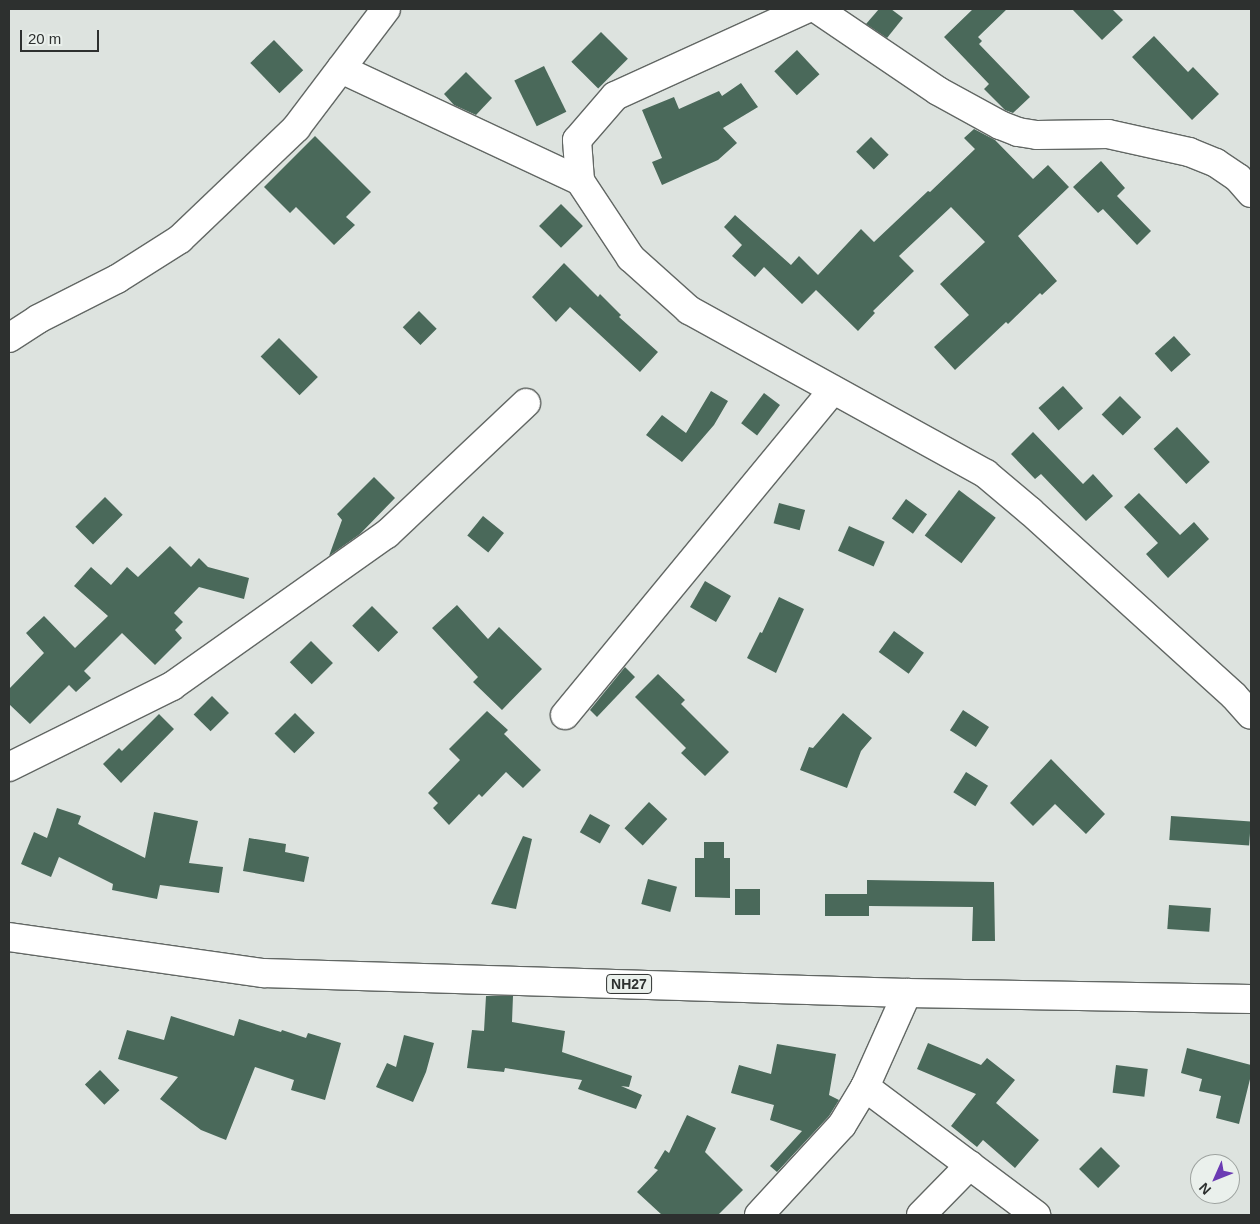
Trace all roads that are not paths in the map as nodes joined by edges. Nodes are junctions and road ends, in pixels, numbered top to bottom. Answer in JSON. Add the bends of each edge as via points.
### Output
{"nodes":[{"id":1,"x":386,"y":9,"type":"edge"},
{"id":2,"x":806,"y":9,"type":"edge"},
{"id":3,"x":817,"y":9,"type":"edge"},
{"id":4,"x":340,"y":69,"type":"junction"},
{"id":5,"x":580,"y":181,"type":"junction"},
{"id":6,"x":1251,"y":193,"type":"edge"},
{"id":7,"x":9,"y":338,"type":"edge"},
{"id":8,"x":833,"y":390,"type":"junction"},
{"id":9,"x":526,"y":403,"type":"dead end"},
{"id":10,"x":1251,"y":715,"type":"edge"},
{"id":11,"x":565,"y":716,"type":"dead end"},
{"id":12,"x":9,"y":767,"type":"edge"},
{"id":13,"x":9,"y":936,"type":"edge"},
{"id":14,"x":907,"y":992,"type":"junction"},
{"id":15,"x":1251,"y":999,"type":"edge"},
{"id":16,"x":865,"y":1087,"type":"junction"},
{"id":17,"x":970,"y":1165,"type":"junction"},
{"id":18,"x":759,"y":1215,"type":"edge"},
{"id":19,"x":921,"y":1215,"type":"edge"},
{"id":20,"x":1036,"y":1215,"type":"edge"}],
"edges":[{"from":1,"to":4,"type":"main road"},
{"from":2,"to":5,"type":"main road","via":[[615,96],[577,140]]},
{"from":3,"to":6,"type":"main road","via":[[938,91],[1000,125],[1037,135],[1108,134],[1189,152],[1216,163],[1238,178]]},
{"from":4,"to":5,"type":"main road"},
{"from":4,"to":7,"type":"main road","via":[[296,128],[180,239],[117,279],[38,319]]},
{"from":5,"to":8,"type":"main road","via":[[632,258],[689,310]]},
{"from":8,"to":10,"type":"main road","via":[[986,474],[1234,696]]},
{"from":8,"to":11,"type":"main road"},
{"from":9,"to":12,"type":"main road","via":[[387,534],[340,568],[172,686]]},
{"from":13,"to":14,"type":"main road","number":"NH27","via":[[263,973]]},
{"from":14,"to":15,"type":"main road","number":"NH27"},
{"from":14,"to":16,"type":"main road"},
{"from":16,"to":17,"type":"main road"},
{"from":16,"to":18,"type":"main road","via":[[842,1125]]},
{"from":17,"to":19,"type":"main road"},
{"from":17,"to":20,"type":"main road"}]}
